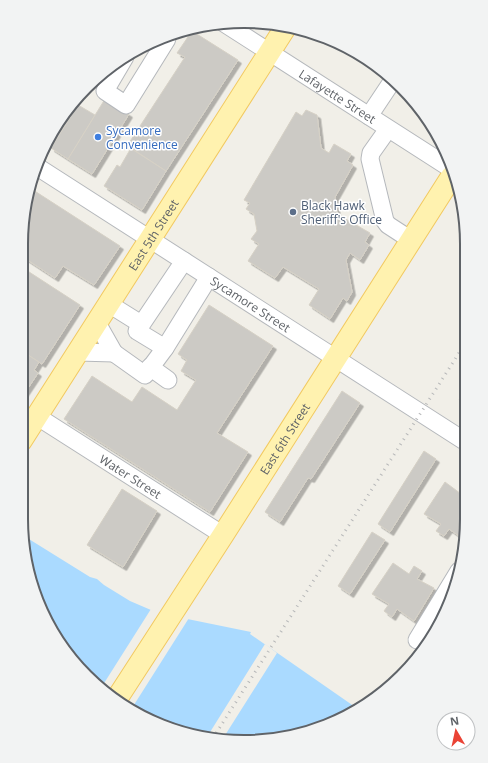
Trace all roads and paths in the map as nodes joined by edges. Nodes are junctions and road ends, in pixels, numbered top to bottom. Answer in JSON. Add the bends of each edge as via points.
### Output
{"nodes":[{"id":1,"x":230,"y":28,"type":"edge"},
{"id":2,"x":283,"y":32,"type":"edge"},
{"id":3,"x":165,"y":43,"type":"edge"},
{"id":4,"x":269,"y":52,"type":"junction"},
{"id":5,"x":119,"y":68,"type":"edge"},
{"id":6,"x":390,"y":85,"type":"edge"},
{"id":7,"x":369,"y":116,"type":"junction"},
{"id":8,"x":388,"y":129,"type":"junction"},
{"id":9,"x":445,"y":165,"type":"edge"},
{"id":10,"x":41,"y":169,"type":"edge"},
{"id":11,"x":450,"y":179,"type":"edge"},
{"id":12,"x":150,"y":240,"type":"junction"},
{"id":13,"x":411,"y":240,"type":"junction"},
{"id":14,"x":184,"y":261,"type":"junction"},
{"id":15,"x":209,"y":277,"type":"junction"},
{"id":16,"x":109,"y":304,"type":"junction"},
{"id":17,"x":97,"y":323,"type":"junction"},
{"id":18,"x":141,"y":324,"type":"junction"},
{"id":19,"x":165,"y":348,"type":"junction"},
{"id":20,"x":78,"y":352,"type":"junction"},
{"id":21,"x":114,"y":354,"type":"junction"},
{"id":22,"x":336,"y":359,"type":"junction"},
{"id":23,"x":150,"y":368,"type":"junction"},
{"id":24,"x":168,"y":380,"type":"dead end"},
{"id":25,"x":38,"y":417,"type":"junction"},
{"id":26,"x":28,"y":432,"type":"edge"},
{"id":27,"x":460,"y":438,"type":"edge"},
{"id":28,"x":223,"y":535,"type":"junction"},
{"id":29,"x":449,"y":587,"type":"edge"},
{"id":30,"x":417,"y":640,"type":"dead end"},
{"id":31,"x":119,"y":695,"type":"edge"}],
"edges":[{"from":1,"to":4,"type":"street","name":"Lafayette Street"},
{"from":2,"to":4,"type":"main road","name":"East 5th Street"},
{"from":3,"to":5,"type":"street","via":[[126,105],[105,91]]},
{"from":4,"to":7,"type":"street","name":"Lafayette Street"},
{"from":4,"to":12,"type":"main road","name":"East 5th Street"},
{"from":6,"to":7,"type":"street"},
{"from":7,"to":8,"type":"street","name":"Lafayette Street"},
{"from":8,"to":9,"type":"street","name":"Lafayette Street"},
{"from":8,"to":13,"type":"street","via":[[371,153],[370,159],[385,221]]},
{"from":10,"to":12,"type":"street","name":"Sycamore Street"},
{"from":11,"to":13,"type":"main road","name":"East 6th Street"},
{"from":12,"to":14,"type":"street","name":"Sycamore Street"},
{"from":12,"to":16,"type":"main road","name":"East 5th Street"},
{"from":13,"to":22,"type":"main road","name":"East 6th Street"},
{"from":14,"to":15,"type":"street","name":"Sycamore Street"},
{"from":14,"to":18,"type":"street"},
{"from":15,"to":19,"type":"street"},
{"from":15,"to":22,"type":"street","name":"Sycamore Street"},
{"from":16,"to":17,"type":"main road","name":"East 5th Street"},
{"from":16,"to":18,"type":"street"},
{"from":17,"to":20,"type":"main road","name":"East 5th Street"},
{"from":17,"to":21,"type":"street"},
{"from":18,"to":19,"type":"street","via":[[137,331]]},
{"from":19,"to":23,"type":"street"},
{"from":20,"to":21,"type":"street"},
{"from":20,"to":25,"type":"main road","name":"East 5th Street"},
{"from":21,"to":23,"type":"street","via":[[145,375]]},
{"from":22,"to":27,"type":"street","name":"Sycamore Street"},
{"from":22,"to":28,"type":"main road","name":"East 6th Street"},
{"from":23,"to":24,"type":"street"},
{"from":25,"to":26,"type":"main road","name":"East 5th Street"},
{"from":25,"to":28,"type":"street","name":"Water Street"},
{"from":28,"to":31,"type":"main road","name":"East 6th Street"},
{"from":29,"to":30,"type":"street"}]}
